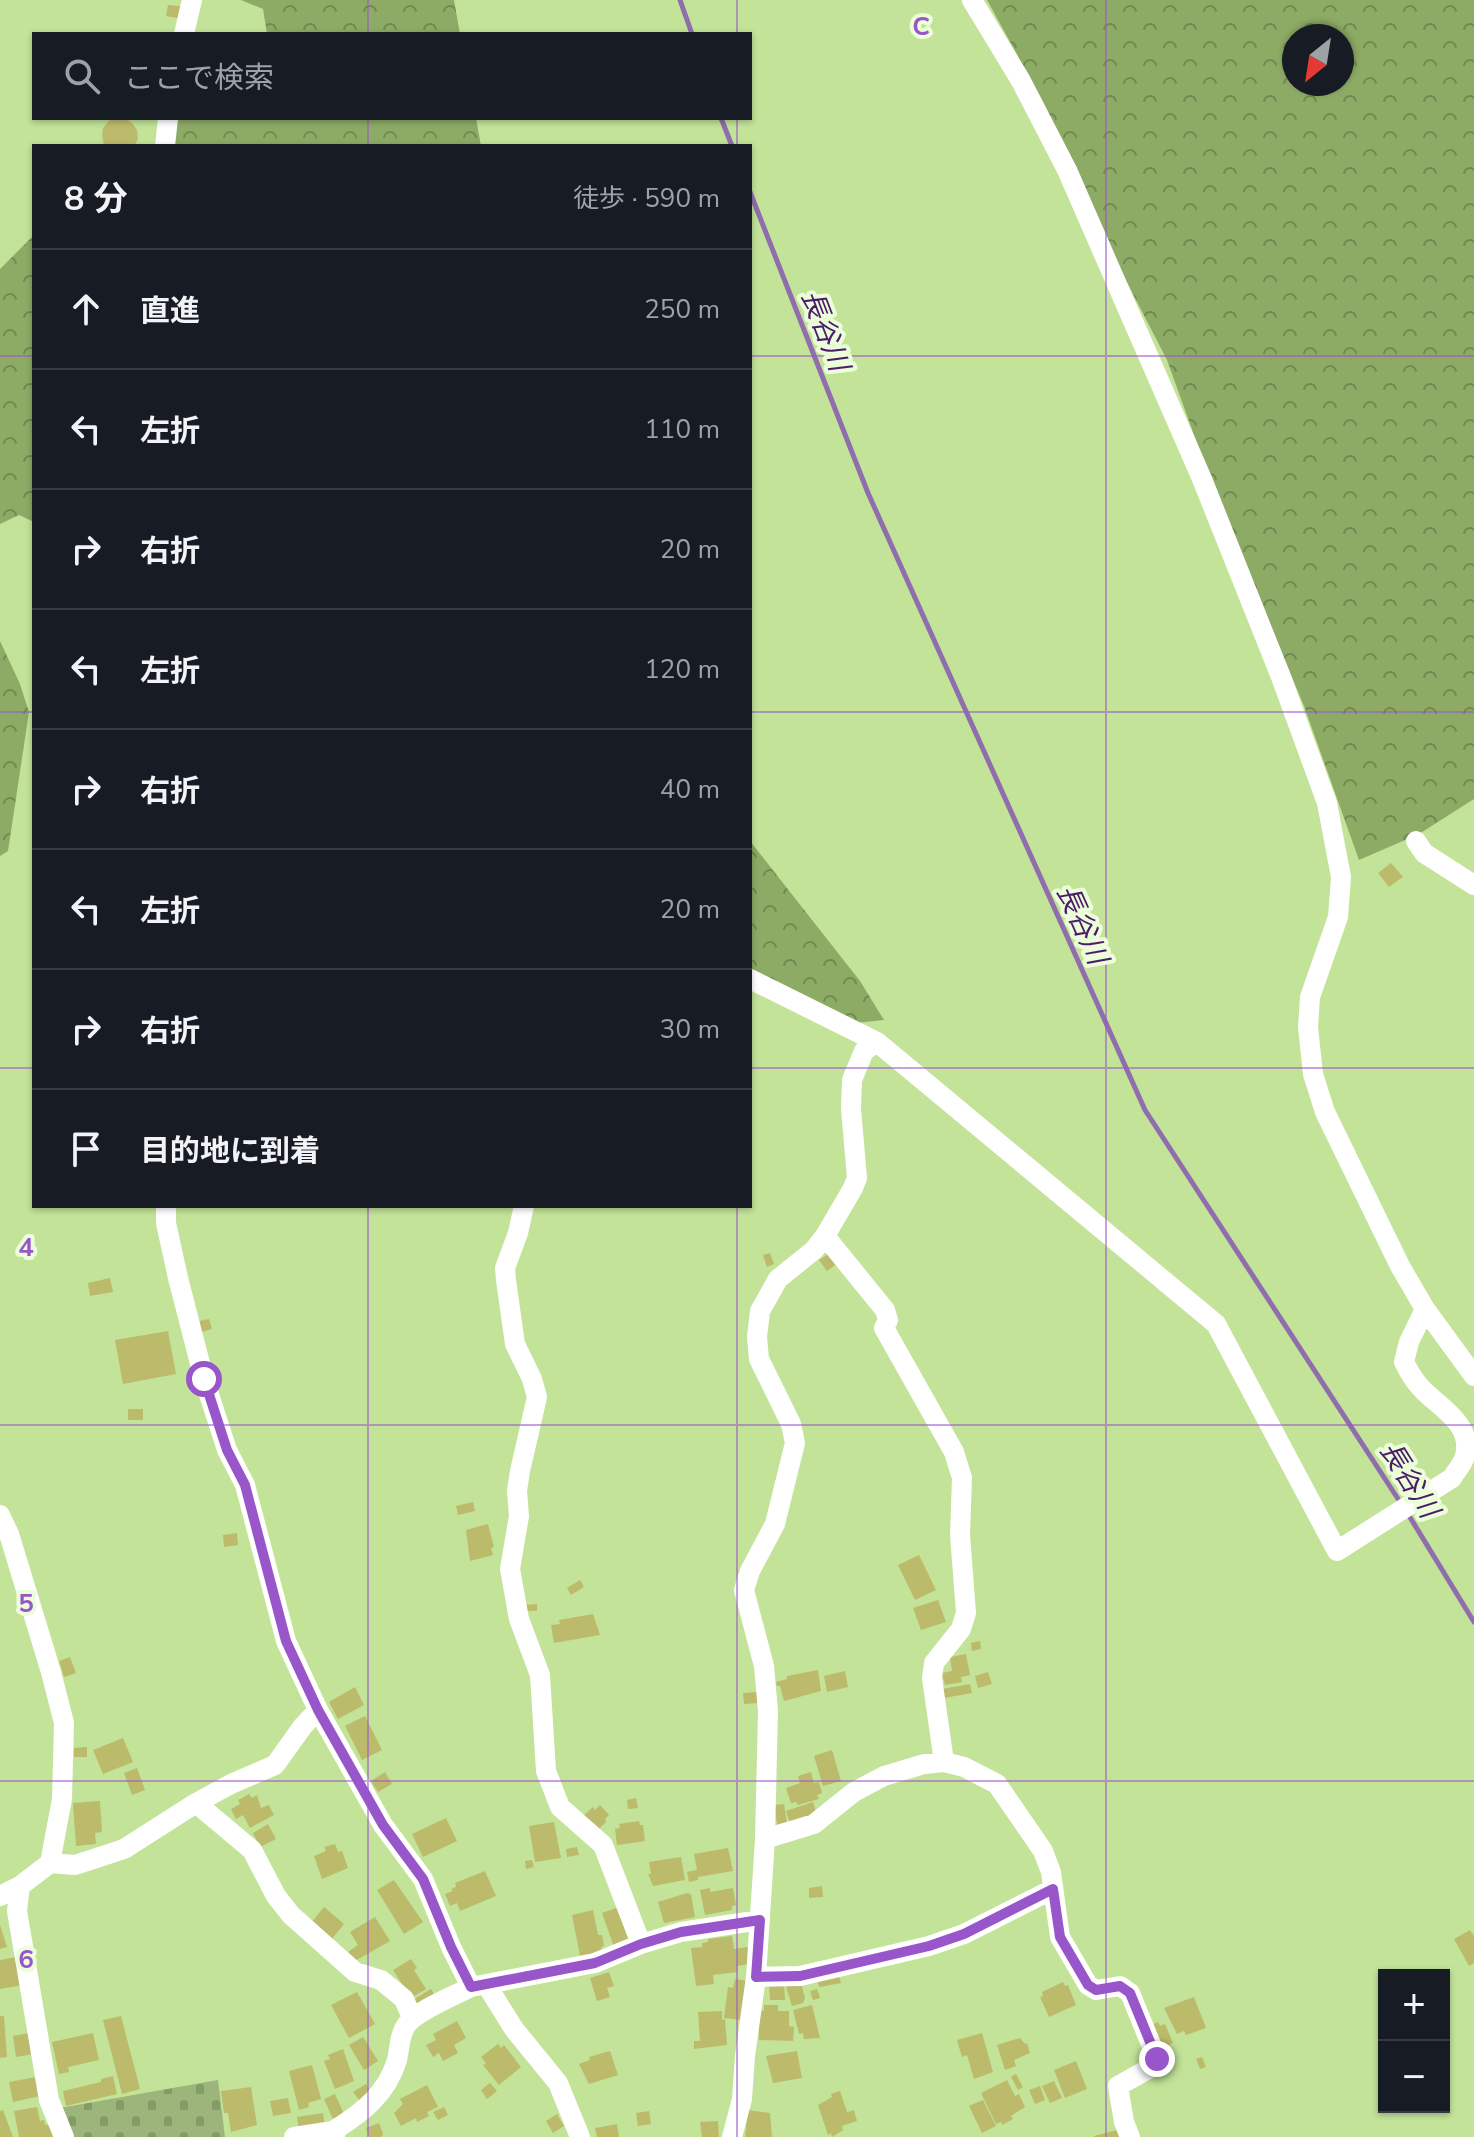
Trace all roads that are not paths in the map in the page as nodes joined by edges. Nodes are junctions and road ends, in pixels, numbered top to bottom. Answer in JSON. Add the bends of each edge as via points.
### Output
{"nodes":[{"id":1,"x":192,"y":0,"type":"edge"},
{"id":2,"x":972,"y":0,"type":"edge"},
{"id":3,"x":184,"y":32,"type":"edge"},
{"id":4,"x":168,"y":120,"type":"edge"},
{"id":5,"x":165,"y":144,"type":"edge"},
{"id":6,"x":1416,"y":841,"type":"dead end"},
{"id":7,"x":1474,"y":885,"type":"edge"},
{"id":8,"x":752,"y":980,"type":"edge"},
{"id":9,"x":877,"y":1042,"type":"junction"},
{"id":10,"x":166,"y":1208,"type":"edge"},
{"id":11,"x":524,"y":1208,"type":"edge"},
{"id":12,"x":825,"y":1236,"type":"junction"},
{"id":13,"x":1425,"y":1309,"type":"junction"},
{"id":14,"x":1474,"y":1376,"type":"edge"},
{"id":15,"x":0,"y":1515,"type":"edge"},
{"id":16,"x":318,"y":1710,"type":"junction"},
{"id":17,"x":944,"y":1762,"type":"junction"},
{"id":18,"x":196,"y":1803,"type":"junction"},
{"id":19,"x":765,"y":1839,"type":"junction"},
{"id":20,"x":50,"y":1863,"type":"junction"},
{"id":21,"x":20,"y":1886,"type":"junction"},
{"id":22,"x":1053,"y":1889,"type":"junction"},
{"id":23,"x":0,"y":1896,"type":"edge"},
{"id":24,"x":760,"y":1920,"type":"junction"},
{"id":25,"x":641,"y":1944,"type":"junction"},
{"id":26,"x":756,"y":1977,"type":"junction"},
{"id":27,"x":478,"y":1985,"type":"junction"},
{"id":28,"x":412,"y":2018,"type":"junction"},
{"id":29,"x":334,"y":2134,"type":"edge"},
{"id":30,"x":64,"y":2137,"type":"edge"},
{"id":31,"x":294,"y":2137,"type":"edge"},
{"id":32,"x":580,"y":2137,"type":"edge"},
{"id":33,"x":732,"y":2137,"type":"edge"},
{"id":34,"x":1130,"y":2137,"type":"edge"}],
"edges":[{"from":1,"to":3,"type":"street"},
{"from":2,"to":13,"type":"street","via":[[1067,170],[1207,492],[1327,803],[1341,896],[1310,997],[1313,1074],[1363,1192]]},
{"from":4,"to":5,"type":"street"},
{"from":6,"to":7,"type":"street","via":[[1424,853]]},
{"from":8,"to":9,"type":"street"},
{"from":9,"to":12,"type":"street","via":[[864,1051],[852,1080],[857,1178]]},
{"from":9,"to":13,"type":"street","via":[[1216,1324],[1337,1551],[1452,1478],[1465,1460],[1467,1444],[1458,1421],[1423,1391],[1404,1362]]},
{"from":10,"to":16,"type":"street","via":[[204,1379],[227,1450],[245,1485],[286,1641]]},
{"from":11,"to":25,"type":"street","via":[[505,1268],[515,1344],[537,1397],[518,1481],[519,1516],[510,1569],[519,1619],[540,1675],[550,1785],[560,1807],[603,1845]]},
{"from":12,"to":17,"type":"street","via":[[885,1310],[884,1328],[954,1452],[962,1478],[966,1613],[961,1629],[934,1663],[932,1678]]},
{"from":12,"to":19,"type":"street","via":[[778,1279],[760,1311],[757,1337],[759,1359],[795,1443],[775,1524],[744,1590],[764,1666],[768,1711]]},
{"from":13,"to":14,"type":"street"},
{"from":15,"to":20,"type":"street","via":[[64,1723],[62,1799]]},
{"from":16,"to":18,"type":"street","via":[[275,1765]]},
{"from":16,"to":27,"type":"street","via":[[383,1825],[423,1879],[451,1947]]},
{"from":17,"to":19,"type":"street","via":[[884,1776],[814,1824]]},
{"from":17,"to":22,"type":"street","via":[[997,1784],[1043,1851]]},
{"from":18,"to":20,"type":"street","via":[[124,1849],[75,1865]]},
{"from":18,"to":28,"type":"street","via":[[252,1850],[291,1915],[355,1972],[381,1980],[404,1999]]},
{"from":19,"to":24,"type":"street"},
{"from":20,"to":21,"type":"street"},
{"from":21,"to":23,"type":"street"},
{"from":21,"to":30,"type":"street","via":[[17,1911],[46,2085]]},
{"from":22,"to":26,"type":"street","via":[[929,1946],[800,1976]]},
{"from":22,"to":34,"type":"street","via":[[1060,1937],[1088,1985],[1096,1990],[1120,1986],[1130,1993],[1157,2059],[1118,2086]]},
{"from":24,"to":25,"type":"street"},
{"from":24,"to":26,"type":"street"},
{"from":25,"to":27,"type":"street","via":[[595,1963]]},
{"from":26,"to":33,"type":"street","via":[[742,2099]]},
{"from":27,"to":28,"type":"street"},
{"from":27,"to":32,"type":"street","via":[[558,2083]]},
{"from":28,"to":29,"type":"street","via":[[390,2079],[377,2098]]},
{"from":29,"to":31,"type":"street"}]}
